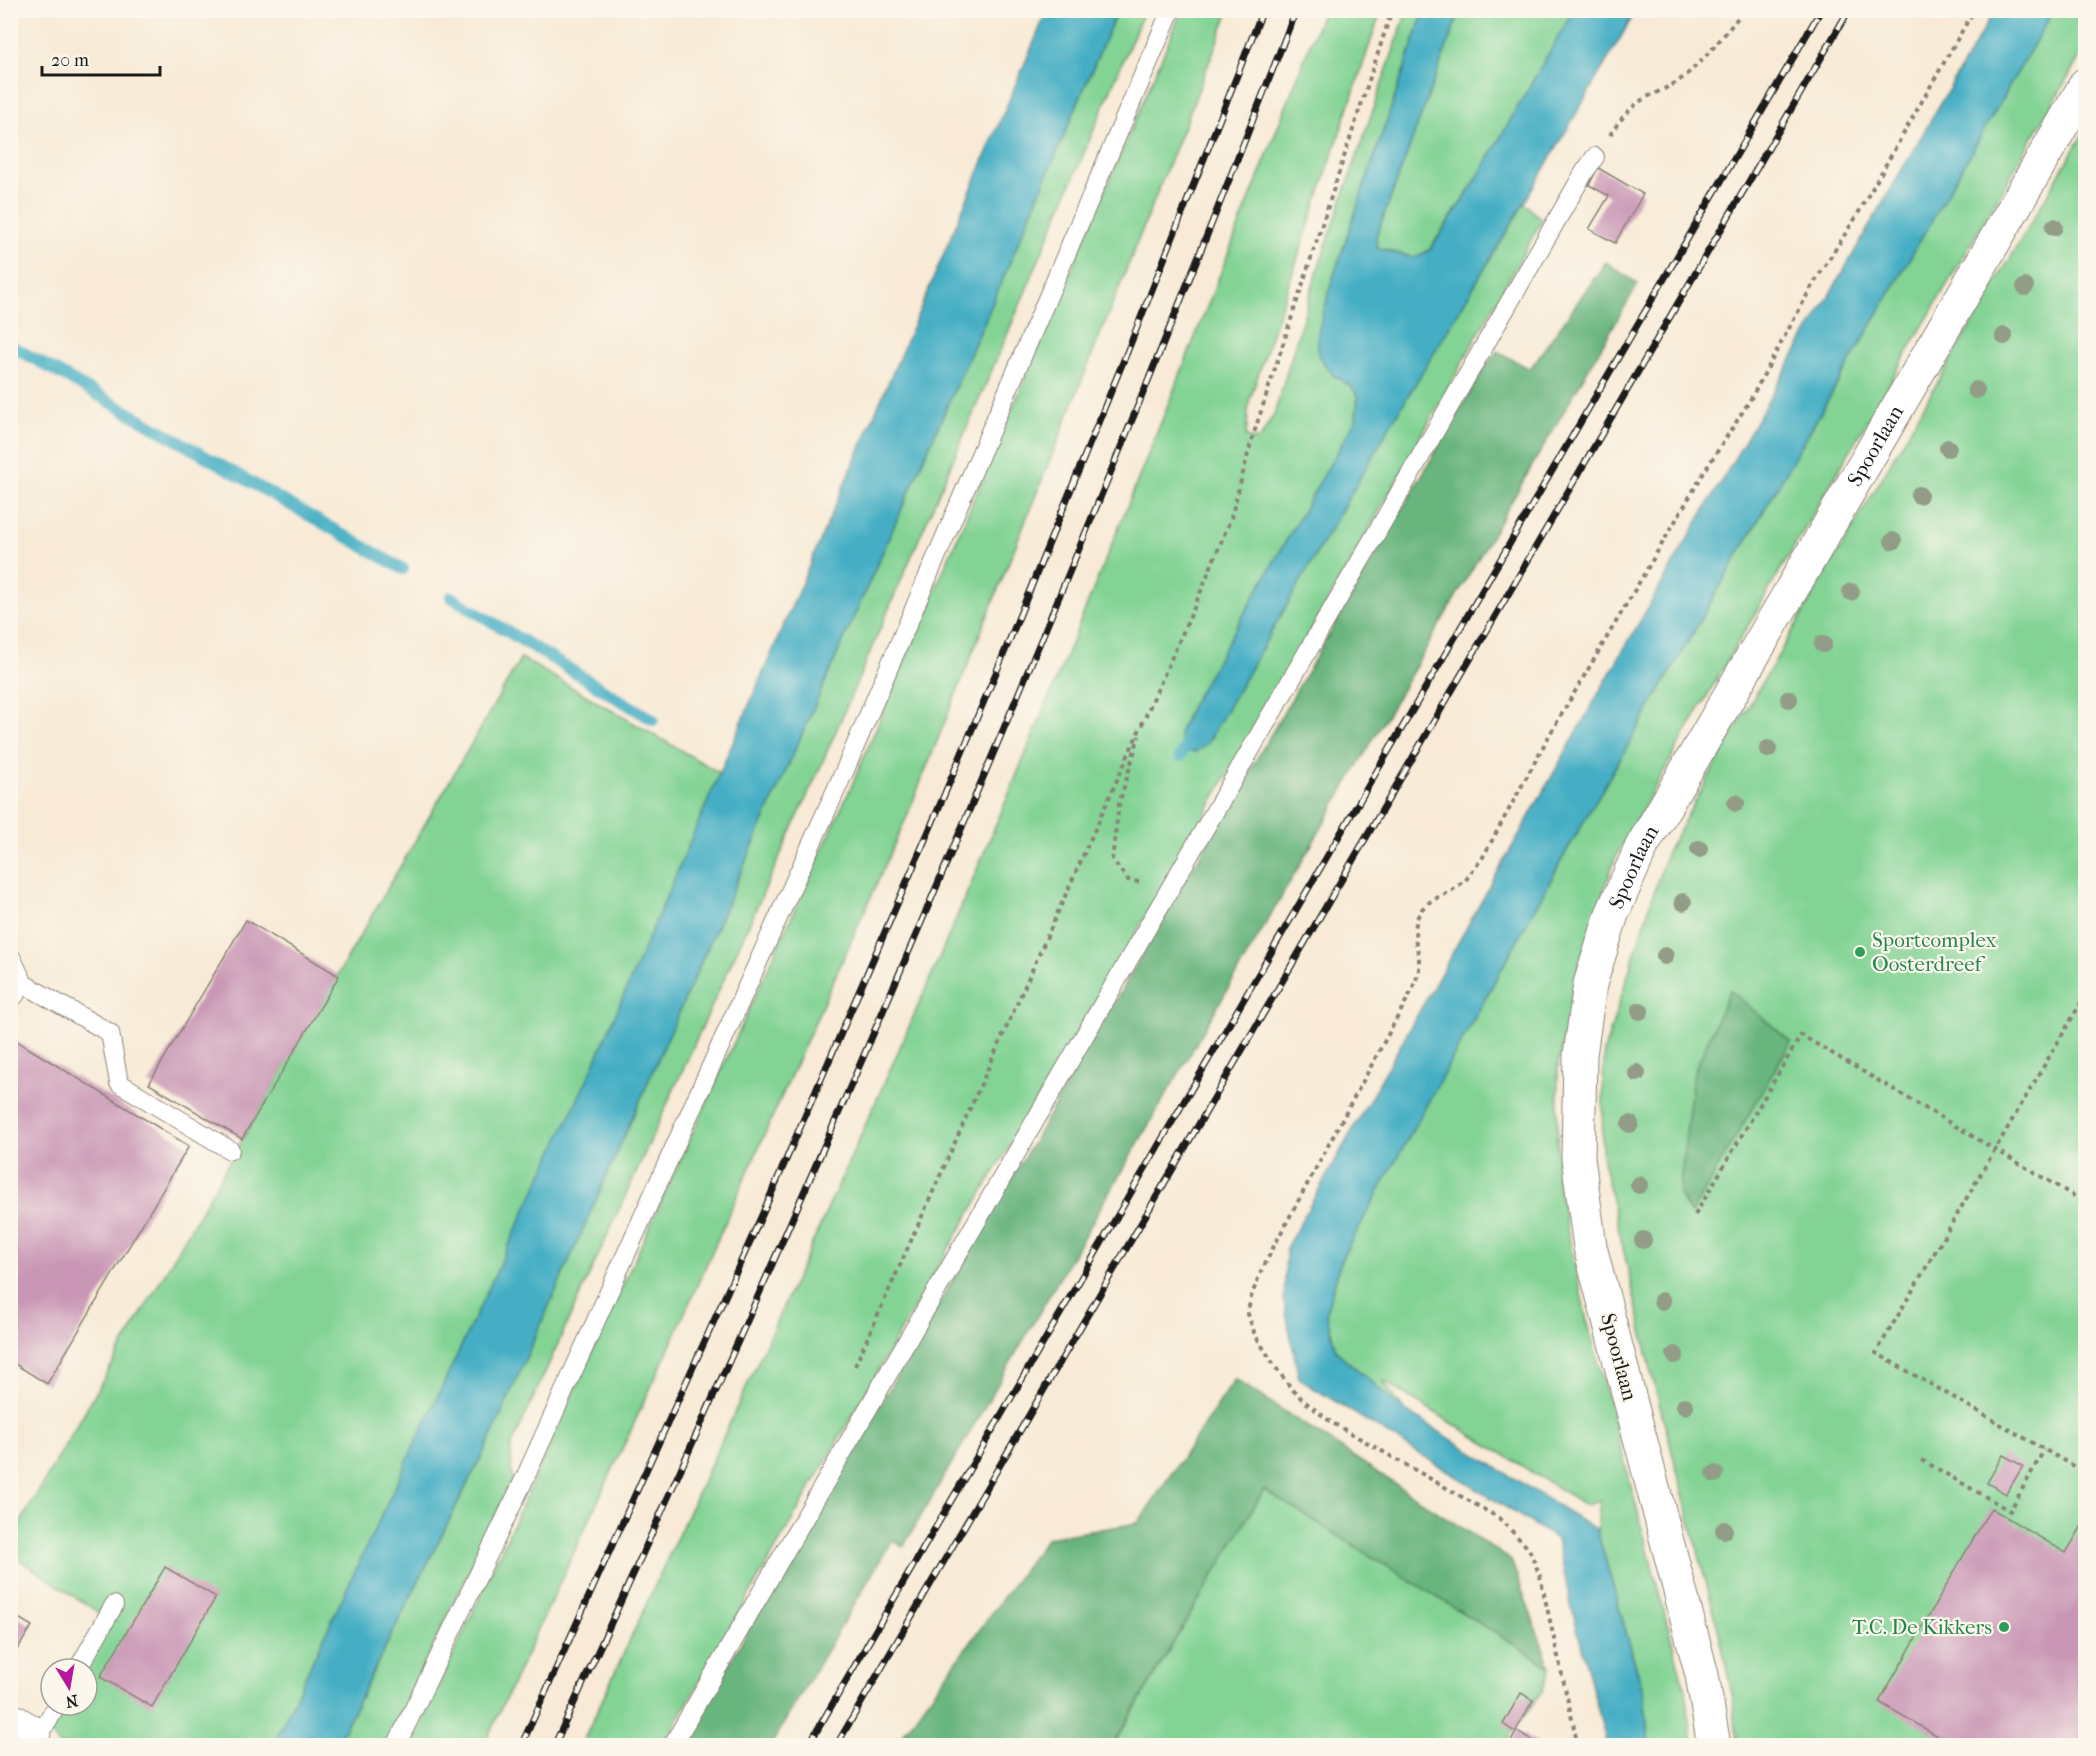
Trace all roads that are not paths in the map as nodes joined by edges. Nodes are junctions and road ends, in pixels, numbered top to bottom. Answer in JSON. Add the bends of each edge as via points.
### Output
{"nodes":[{"id":1,"x":1171,"y":10,"type":"edge"},
{"id":2,"x":2085,"y":84,"type":"edge"},
{"id":3,"x":1595,"y":157,"type":"road end"},
{"id":4,"x":10,"y":955,"type":"edge"},
{"id":5,"x":24,"y":984,"type":"junction"},
{"id":6,"x":10,"y":1001,"type":"edge"},
{"id":7,"x":230,"y":1150,"type":"dead end"},
{"id":8,"x":114,"y":1605,"type":"dead end"},
{"id":9,"x":85,"y":1657,"type":"edge"},
{"id":10,"x":51,"y":1717,"type":"edge"},
{"id":11,"x":22,"y":1726,"type":"edge"},
{"id":12,"x":396,"y":1746,"type":"edge"},
{"id":13,"x":672,"y":1746,"type":"edge"},
{"id":14,"x":1714,"y":1746,"type":"edge"}],
"edges":[{"from":1,"to":12,"type":"lane","via":[[834,794],[523,1482]]},
{"from":2,"to":14,"type":"main road","name":"Spoorlaan","via":[[1648,836],[1612,914],[1590,984],[1580,1055],[1578,1158],[1590,1246],[1702,1675]]},
{"from":3,"to":13,"type":"lane"},
{"from":4,"to":5,"type":"lane"},
{"from":5,"to":6,"type":"lane"},
{"from":5,"to":7,"type":"lane","via":[[110,1033],[119,1083]]},
{"from":8,"to":9,"type":"lane"},
{"from":10,"to":11,"type":"lane","via":[[47,1724]]}]}
